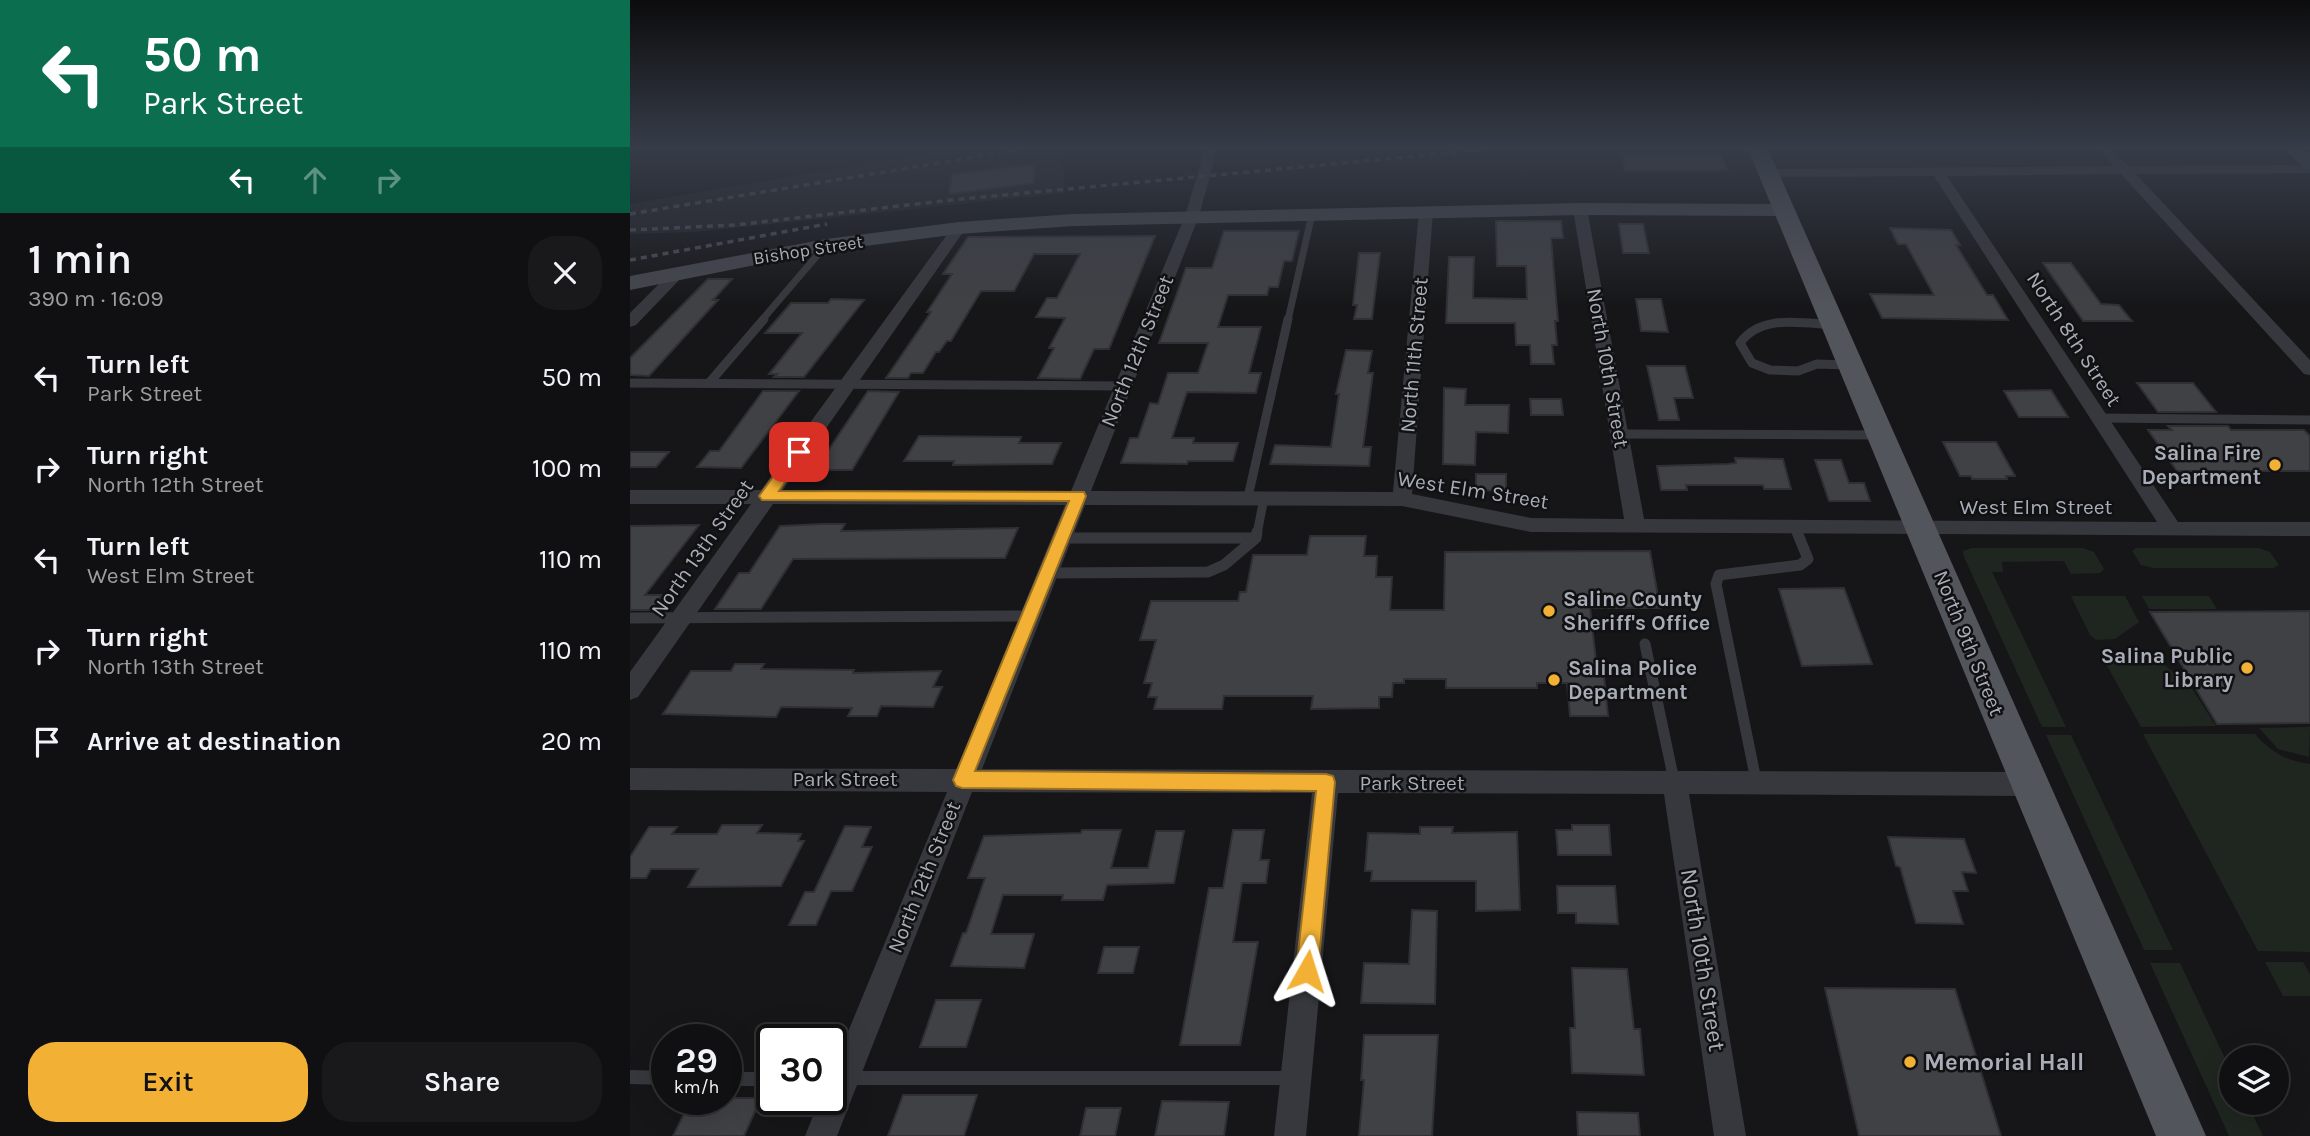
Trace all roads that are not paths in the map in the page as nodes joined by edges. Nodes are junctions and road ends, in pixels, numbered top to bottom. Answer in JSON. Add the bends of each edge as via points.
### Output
{"nodes":[{"id":1,"x":1196,"y":202,"type":"edge"},
{"id":2,"x":1781,"y":202,"type":"edge"},
{"id":3,"x":1958,"y":202,"type":"edge"},
{"id":4,"x":2155,"y":202,"type":"edge"},
{"id":5,"x":1580,"y":209,"type":"junction"},
{"id":6,"x":1784,"y":210,"type":"junction"},
{"id":7,"x":1426,"y":211,"type":"junction"},
{"id":8,"x":1312,"y":214,"type":"junction"},
{"id":9,"x":1192,"y":216,"type":"junction"},
{"id":10,"x":959,"y":228,"type":"junction"},
{"id":11,"x":826,"y":245,"type":"junction"},
{"id":12,"x":679,"y":272,"type":"junction"},
{"id":13,"x":630,"y":283,"type":"edge"},
{"id":14,"x":630,"y":322,"type":"edge"},
{"id":15,"x":1833,"y":324,"type":"junction"},
{"id":16,"x":1851,"y":365,"type":"junction"},
{"id":17,"x":2310,"y":370,"type":"edge"},
{"id":18,"x":630,"y":383,"type":"edge"},
{"id":19,"x":709,"y":383,"type":"junction"},
{"id":20,"x":847,"y":384,"type":"junction"},
{"id":21,"x":1123,"y":386,"type":"junction"},
{"id":22,"x":2099,"y":418,"type":"junction"},
{"id":23,"x":2310,"y":420,"type":"edge"},
{"id":24,"x":1619,"y":434,"type":"junction"},
{"id":25,"x":1881,"y":435,"type":"junction"},
{"id":26,"x":630,"y":496,"type":"edge"},
{"id":27,"x":767,"y":496,"type":"junction"},
{"id":28,"x":1079,"y":496,"type":"junction"},
{"id":29,"x":1256,"y":498,"type":"junction"},
{"id":30,"x":1402,"y":499,"type":"junction"},
{"id":31,"x":1635,"y":526,"type":"junction"},
{"id":32,"x":1795,"y":528,"type":"junction"},
{"id":33,"x":1922,"y":529,"type":"junction"},
{"id":34,"x":2310,"y":529,"type":"edge"},
{"id":35,"x":2172,"y":530,"type":"junction"},
{"id":36,"x":1061,"y":538,"type":"junction"},
{"id":37,"x":1256,"y":538,"type":"junction"},
{"id":38,"x":1047,"y":573,"type":"junction"},
{"id":39,"x":1029,"y":616,"type":"junction"},
{"id":40,"x":630,"y":618,"type":"edge"},
{"id":41,"x":681,"y":618,"type":"junction"},
{"id":42,"x":1645,"y":643,"type":"dead end"},
{"id":43,"x":630,"y":690,"type":"edge"},
{"id":44,"x":630,"y":779,"type":"edge"},
{"id":45,"x":962,"y":780,"type":"junction"},
{"id":46,"x":1326,"y":782,"type":"junction"},
{"id":47,"x":2027,"y":784,"type":"junction"},
{"id":48,"x":1675,"y":785,"type":"junction"},
{"id":49,"x":1757,"y":785,"type":"junction"},
{"id":50,"x":847,"y":1056,"type":"edge"},
{"id":51,"x":630,"y":1077,"type":"edge"},
{"id":52,"x":651,"y":1078,"type":"edge"},
{"id":53,"x":847,"y":1078,"type":"edge"},
{"id":54,"x":1296,"y":1079,"type":"junction"},
{"id":55,"x":827,"y":1115,"type":"edge"},
{"id":56,"x":821,"y":1136,"type":"edge"},
{"id":57,"x":1290,"y":1136,"type":"edge"},
{"id":58,"x":1730,"y":1136,"type":"edge"},
{"id":59,"x":2181,"y":1136,"type":"edge"}],
"edges":[{"from":1,"to":9,"type":"street","name":"North 12th Street"},
{"from":2,"to":6,"type":"main road","name":"North 9th Street"},
{"from":3,"to":22,"type":"street","name":"North 8th Street"},
{"from":4,"to":17,"type":"street"},
{"from":5,"to":6,"type":"street","name":"Bishop Street"},
{"from":5,"to":7,"type":"street","name":"Bishop Street"},
{"from":5,"to":24,"type":"street","name":"North 10th Street"},
{"from":6,"to":15,"type":"main road","name":"North 9th Street"},
{"from":7,"to":8,"type":"street","name":"Bishop Street"},
{"from":7,"to":30,"type":"street","name":"North 11th Street"},
{"from":8,"to":9,"type":"street","name":"Bishop Street"},
{"from":8,"to":29,"type":"lane"},
{"from":9,"to":10,"type":"street","name":"Bishop Street"},
{"from":9,"to":21,"type":"street","name":"North 12th Street"},
{"from":10,"to":11,"type":"street","name":"Bishop Street"},
{"from":10,"to":20,"type":"street","name":"North 13th Street"},
{"from":11,"to":12,"type":"street","name":"Bishop Street"},
{"from":11,"to":19,"type":"lane"},
{"from":12,"to":13,"type":"street","name":"Bishop Street"},
{"from":12,"to":14,"type":"street"},
{"from":15,"to":16,"type":"main road","name":"North 9th Street"},
{"from":15,"to":16,"type":"lane","via":[[1755,326],[1740,343],[1752,363],[1770,370]]},
{"from":16,"to":25,"type":"main road","name":"North 9th Street"},
{"from":18,"to":19,"type":"lane"},
{"from":19,"to":20,"type":"lane"},
{"from":20,"to":21,"type":"lane"},
{"from":20,"to":27,"type":"street","name":"North 13th Street"},
{"from":21,"to":28,"type":"street","name":"North 12th Street"},
{"from":22,"to":23,"type":"lane"},
{"from":22,"to":35,"type":"street","name":"North 8th Street"},
{"from":24,"to":25,"type":"lane"},
{"from":24,"to":31,"type":"street","name":"North 10th Street"},
{"from":25,"to":33,"type":"main road","name":"North 9th Street"},
{"from":26,"to":27,"type":"street","name":"West Elm Street"},
{"from":27,"to":28,"type":"street","name":"West Elm Street"},
{"from":27,"to":41,"type":"street","name":"North 13th Street"},
{"from":28,"to":29,"type":"street","name":"West Elm Street"},
{"from":28,"to":36,"type":"street","name":"North 12th Street"},
{"from":29,"to":30,"type":"street","name":"West Elm Street"},
{"from":29,"to":37,"type":"lane"},
{"from":30,"to":31,"type":"street","name":"West Elm Street","via":[[1531,525]]},
{"from":31,"to":32,"type":"street","name":"West Elm Street"},
{"from":32,"to":33,"type":"street","name":"West Elm Street"},
{"from":32,"to":49,"type":"lane","via":[[1808,559],[1800,565],[1719,575],[1716,583]]},
{"from":33,"to":35,"type":"street","name":"West Elm Street"},
{"from":33,"to":47,"type":"main road","name":"North 9th Street"},
{"from":34,"to":35,"type":"street","name":"West Elm Street"},
{"from":36,"to":37,"type":"lane"},
{"from":36,"to":38,"type":"street","name":"North 12th Street"},
{"from":37,"to":38,"type":"lane","via":[[1224,565],[1199,574]]},
{"from":38,"to":39,"type":"street","name":"North 12th Street"},
{"from":39,"to":41,"type":"lane"},
{"from":39,"to":45,"type":"street","name":"North 12th Street"},
{"from":40,"to":41,"type":"lane"},
{"from":41,"to":43,"type":"street","name":"North 13th Street"},
{"from":42,"to":48,"type":"lane"},
{"from":44,"to":45,"type":"street","name":"Park Street"},
{"from":45,"to":46,"type":"street","name":"Park Street"},
{"from":45,"to":50,"type":"street","name":"North 12th Street"},
{"from":46,"to":48,"type":"street","name":"Park Street"},
{"from":46,"to":54,"type":"street"},
{"from":47,"to":49,"type":"street","name":"Park Street"},
{"from":47,"to":59,"type":"main road","name":"North 9th Street"},
{"from":48,"to":49,"type":"street","name":"Park Street"},
{"from":48,"to":58,"type":"street","name":"North 10th Street"},
{"from":51,"to":52,"type":"lane"},
{"from":53,"to":54,"type":"lane"},
{"from":54,"to":57,"type":"street"},
{"from":55,"to":56,"type":"street","name":"North 12th Street"}]}
